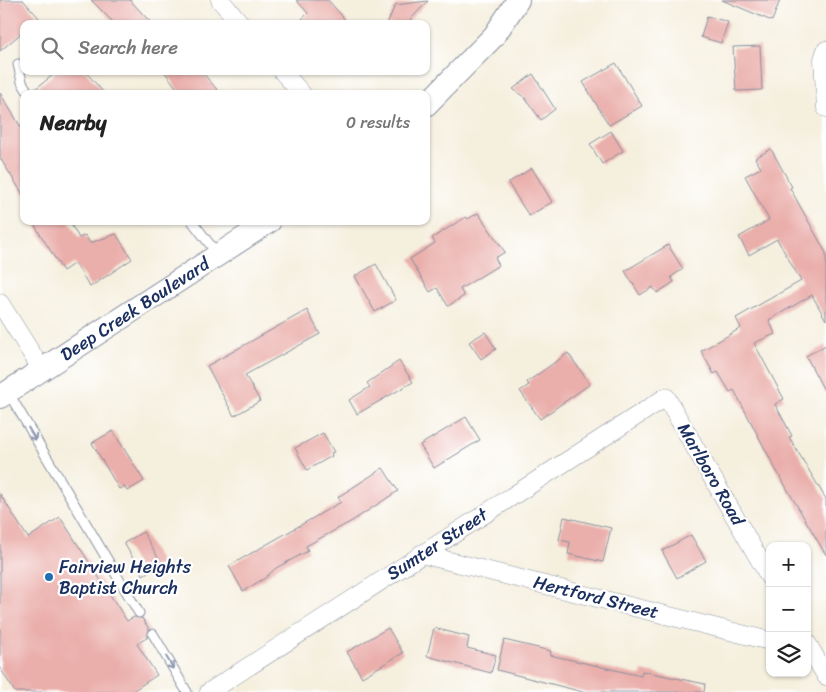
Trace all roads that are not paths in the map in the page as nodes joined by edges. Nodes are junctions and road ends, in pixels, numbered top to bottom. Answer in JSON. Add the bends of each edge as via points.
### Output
{"nodes":[{"id":1,"x":220,"y":0,"type":"edge"},
{"id":2,"x":518,"y":0,"type":"edge"},
{"id":3,"x":237,"y":20,"type":"edge"},
{"id":4,"x":826,"y":50,"type":"edge"},
{"id":5,"x":18,"y":64,"type":"dead end"},
{"id":6,"x":20,"y":73,"type":"edge"},
{"id":7,"x":20,"y":75,"type":"edge"},
{"id":8,"x":285,"y":75,"type":"edge"},
{"id":9,"x":27,"y":90,"type":"edge"},
{"id":10,"x":299,"y":90,"type":"edge"},
{"id":11,"x":430,"y":102,"type":"edge"},
{"id":12,"x":826,"y":108,"type":"edge"},
{"id":13,"x":195,"y":225,"type":"edge"},
{"id":14,"x":264,"y":225,"type":"edge"},
{"id":15,"x":218,"y":255,"type":"junction"},
{"id":16,"x":0,"y":303,"type":"edge"},
{"id":17,"x":42,"y":370,"type":"junction"},
{"id":18,"x":4,"y":394,"type":"edge"},
{"id":19,"x":666,"y":397,"type":"joint"},
{"id":20,"x":422,"y":554,"type":"junction"},
{"id":21,"x":766,"y":571,"type":"edge"},
{"id":22,"x":139,"y":613,"type":"dead end"},
{"id":23,"x":153,"y":634,"type":"dead end"},
{"id":24,"x":766,"y":640,"type":"edge"},
{"id":25,"x":811,"y":651,"type":"edge"},
{"id":26,"x":826,"y":676,"type":"edge"},
{"id":27,"x":187,"y":692,"type":"edge"},
{"id":28,"x":209,"y":692,"type":"edge"}],
"edges":[{"from":1,"to":3,"type":"street"},
{"from":2,"to":11,"type":"street","via":[[494,36]]},
{"from":4,"to":12,"type":"street","via":[[823,59]]},
{"from":5,"to":6,"type":"lane"},
{"from":7,"to":9,"type":"lane"},
{"from":8,"to":10,"type":"street"},
{"from":13,"to":15,"type":"lane"},
{"from":14,"to":15,"type":"street","name":"Deep Creek Boulevard"},
{"from":15,"to":17,"type":"street","name":"Deep Creek Boulevard"},
{"from":16,"to":17,"type":"street"},
{"from":17,"to":18,"type":"street","name":"Deep Creek Boulevard"},
{"from":18,"to":22,"type":"lane","one_way":true},
{"from":19,"to":20,"type":"street","name":"Sumter Street"},
{"from":19,"to":21,"type":"street","name":"Marlboro Road"},
{"from":20,"to":24,"type":"street","name":"Hertford Street"},
{"from":20,"to":28,"type":"street","name":"Sumter Street"},
{"from":23,"to":27,"type":"lane","one_way":true},
{"from":25,"to":26,"type":"street"}]}
